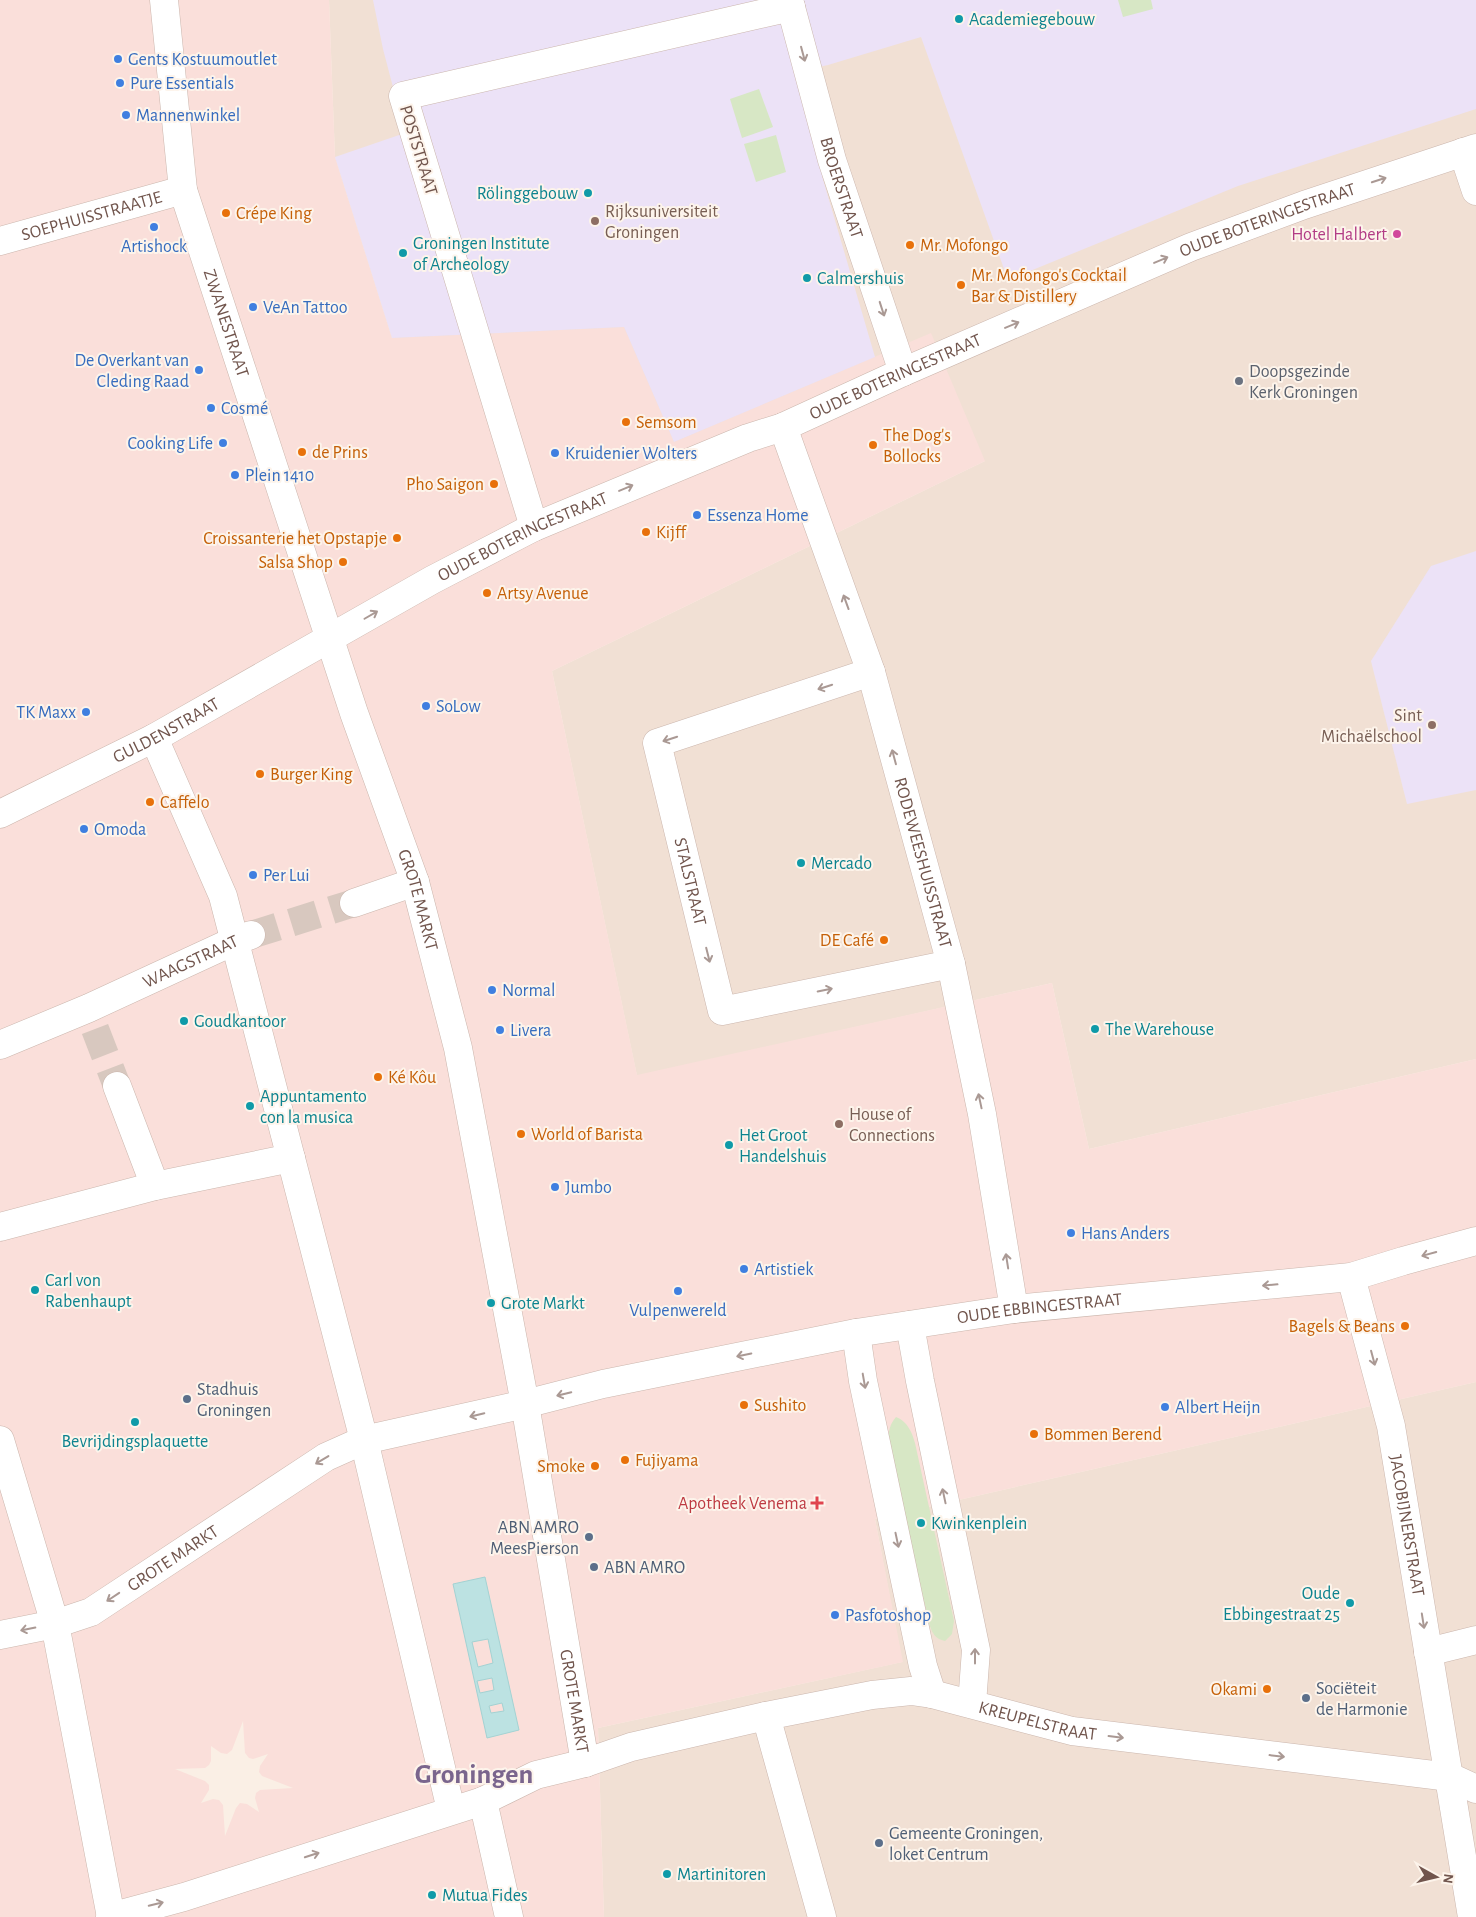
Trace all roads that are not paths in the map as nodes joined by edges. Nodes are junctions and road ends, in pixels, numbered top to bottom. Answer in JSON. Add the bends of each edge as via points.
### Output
{"nodes":[{"id":1,"x":164,"y":0,"type":"edge"},
{"id":2,"x":790,"y":3,"type":"edge"},
{"id":3,"x":1470,"y":150,"type":"edge"},
{"id":4,"x":183,"y":190,"type":"junction"},
{"id":5,"x":1476,"y":191,"type":"edge"},
{"id":6,"x":0,"y":241,"type":"edge"},
{"id":7,"x":903,"y":372,"type":"junction"},
{"id":8,"x":783,"y":427,"type":"junction"},
{"id":9,"x":534,"y":527,"type":"junction"},
{"id":10,"x":329,"y":639,"type":"junction"},
{"id":11,"x":871,"y":672,"type":"junction"},
{"id":12,"x":154,"y":738,"type":"junction"},
{"id":13,"x":0,"y":814,"type":"edge"},
{"id":14,"x":415,"y":882,"type":"junction"},
{"id":15,"x":354,"y":902,"type":"tunnel mouth"},
{"id":16,"x":243,"y":938,"type":"junction"},
{"id":17,"x":951,"y":964,"type":"junction"},
{"id":18,"x":0,"y":1045,"type":"edge"},
{"id":19,"x":117,"y":1086,"type":"tunnel mouth"},
{"id":20,"x":291,"y":1158,"type":"junction"},
{"id":21,"x":155,"y":1186,"type":"junction"},
{"id":22,"x":0,"y":1227,"type":"edge"},
{"id":23,"x":1476,"y":1241,"type":"edge"},
{"id":24,"x":1351,"y":1277,"type":"junction"},
{"id":25,"x":1014,"y":1309,"type":"junction"},
{"id":26,"x":910,"y":1325,"type":"junction"},
{"id":27,"x":856,"y":1332,"type":"junction"},
{"id":28,"x":602,"y":1384,"type":"joint"},
{"id":29,"x":524,"y":1404,"type":"junction"},
{"id":30,"x":0,"y":1440,"type":"edge"},
{"id":31,"x":364,"y":1440,"type":"junction"},
{"id":32,"x":55,"y":1624,"type":"junction"},
{"id":33,"x":0,"y":1635,"type":"edge"},
{"id":34,"x":1476,"y":1640,"type":"edge"},
{"id":35,"x":1428,"y":1652,"type":"junction"},
{"id":36,"x":932,"y":1694,"type":"junction"},
{"id":37,"x":972,"y":1704,"type":"junction"},
{"id":38,"x":766,"y":1716,"type":"junction"},
{"id":39,"x":632,"y":1747,"type":"joint"},
{"id":40,"x":585,"y":1763,"type":"junction"},
{"id":41,"x":1450,"y":1777,"type":"junction"},
{"id":42,"x":1476,"y":1790,"type":"edge"},
{"id":43,"x":483,"y":1801,"type":"junction"},
{"id":44,"x":451,"y":1810,"type":"junction"},
{"id":45,"x":111,"y":1917,"type":"edge"},
{"id":46,"x":509,"y":1917,"type":"edge"},
{"id":47,"x":822,"y":1917,"type":"edge"},
{"id":48,"x":1472,"y":1917,"type":"edge"}],
"edges":[{"from":1,"to":4,"type":"street","name":"ZWANESTRAAT"},
{"from":2,"to":7,"type":"street","name":"BROERSTRAAT","one_way":true,"via":[[832,160]]},
{"from":2,"to":9,"type":"street","name":"POSTSTRAAT","via":[[403,96]]},
{"from":3,"to":5,"type":"street"},
{"from":7,"to":3,"type":"street","name":"OUDE BOTERINGESTRAAT","one_way":true,"via":[[1191,247],[1304,205]]},
{"from":4,"to":6,"type":"street","name":"SOEPHUISSTRAATJE"},
{"from":4,"to":10,"type":"street","name":"ZWANESTRAAT"},
{"from":7,"to":8,"type":"street","name":"OUDE BOTERINGESTRAAT"},
{"from":9,"to":8,"type":"street","name":"OUDE BOTERINGESTRAAT","one_way":true,"via":[[748,438]]},
{"from":11,"to":8,"type":"street","name":"RODEWEESHUISSTRAAT","one_way":true},
{"from":10,"to":9,"type":"street","name":"OUDE BOTERINGESTRAAT","one_way":true},
{"from":10,"to":12,"type":"street","name":"GULDENSTRAAT"},
{"from":10,"to":14,"type":"street","name":"GROTE MARKT"},
{"from":17,"to":11,"type":"street","name":"RODEWEESHUISSTRAAT","one_way":true},
{"from":11,"to":17,"type":"street","name":"STALSTRAAT","one_way":true,"via":[[657,743],[722,1011]]},
{"from":12,"to":13,"type":"street","name":"GULDENSTRAAT"},
{"from":12,"to":16,"type":"street","name":"WAAGSTRAAT"},
{"from":14,"to":15,"type":"street"},
{"from":14,"to":29,"type":"street","name":"GROTE MARKT","via":[[458,1048]]},
{"from":16,"to":18,"type":"street","name":"WAAGSTRAAT","via":[[92,1018]]},
{"from":16,"to":20,"type":"street"},
{"from":25,"to":17,"type":"street","name":"RODEWEESHUISSTRAAT","one_way":true,"via":[[982,1114]]},
{"from":19,"to":21,"type":"street"},
{"from":20,"to":21,"type":"street"},
{"from":20,"to":31,"type":"street"},
{"from":21,"to":22,"type":"street"},
{"from":23,"to":24,"type":"street","name":"OUDE EBBINGESTRAAT","one_way":true},
{"from":24,"to":25,"type":"street","name":"OUDE EBBINGESTRAAT","one_way":true},
{"from":24,"to":35,"type":"street","name":"JACOBIJNERSTRAAT","one_way":true,"via":[[1391,1426]]},
{"from":25,"to":26,"type":"street","name":"OUDE EBBINGESTRAAT"},
{"from":26,"to":27,"type":"street","name":"OUDE EBBINGESTRAAT"},
{"from":37,"to":26,"type":"street","one_way":true,"via":[[976,1650]]},
{"from":27,"to":28,"type":"street","name":"OUDE EBBINGESTRAAT","one_way":true},
{"from":27,"to":36,"type":"street","one_way":true,"via":[[863,1381],[923,1666]]},
{"from":28,"to":29,"type":"street","name":"GROTE MARKT","one_way":true},
{"from":29,"to":31,"type":"street","name":"GROTE MARKT","one_way":true},
{"from":29,"to":40,"type":"street","name":"GROTE MARKT"},
{"from":30,"to":32,"type":"street","name":"GROTE MARKT"},
{"from":31,"to":32,"type":"street","name":"GROTE MARKT","one_way":true,"via":[[326,1457],[91,1612]]},
{"from":31,"to":44,"type":"street"},
{"from":32,"to":33,"type":"street","name":"GROTE MARKT","one_way":true},
{"from":32,"to":45,"type":"street","name":"GROTE MARKT"},
{"from":34,"to":35,"type":"street"},
{"from":35,"to":41,"type":"street","name":"JACOBIJNERSTRAAT"},
{"from":36,"to":37,"type":"street","name":"KREUPELSTRAAT"},
{"from":36,"to":38,"type":"street","name":"KREUPELSTRAAT","via":[[911,1691],[872,1695]]},
{"from":37,"to":41,"type":"street","name":"KREUPELSTRAAT","one_way":true,"via":[[1072,1731]]},
{"from":38,"to":39,"type":"street","name":"KREUPELSTRAAT"},
{"from":38,"to":47,"type":"street"},
{"from":39,"to":40,"type":"street","name":"GROTE MARKT"},
{"from":40,"to":43,"type":"street","name":"GROTE MARKT","via":[[536,1775]]},
{"from":41,"to":42,"type":"street","name":"KREUPELSTRAAT"},
{"from":41,"to":48,"type":"street","name":"JACOBIJNERSTRAAT"},
{"from":43,"to":44,"type":"street","name":"GROTE MARKT"},
{"from":43,"to":46,"type":"street"},
{"from":45,"to":44,"type":"street","name":"GROTE MARKT","one_way":true,"via":[[184,1897]]}]}
